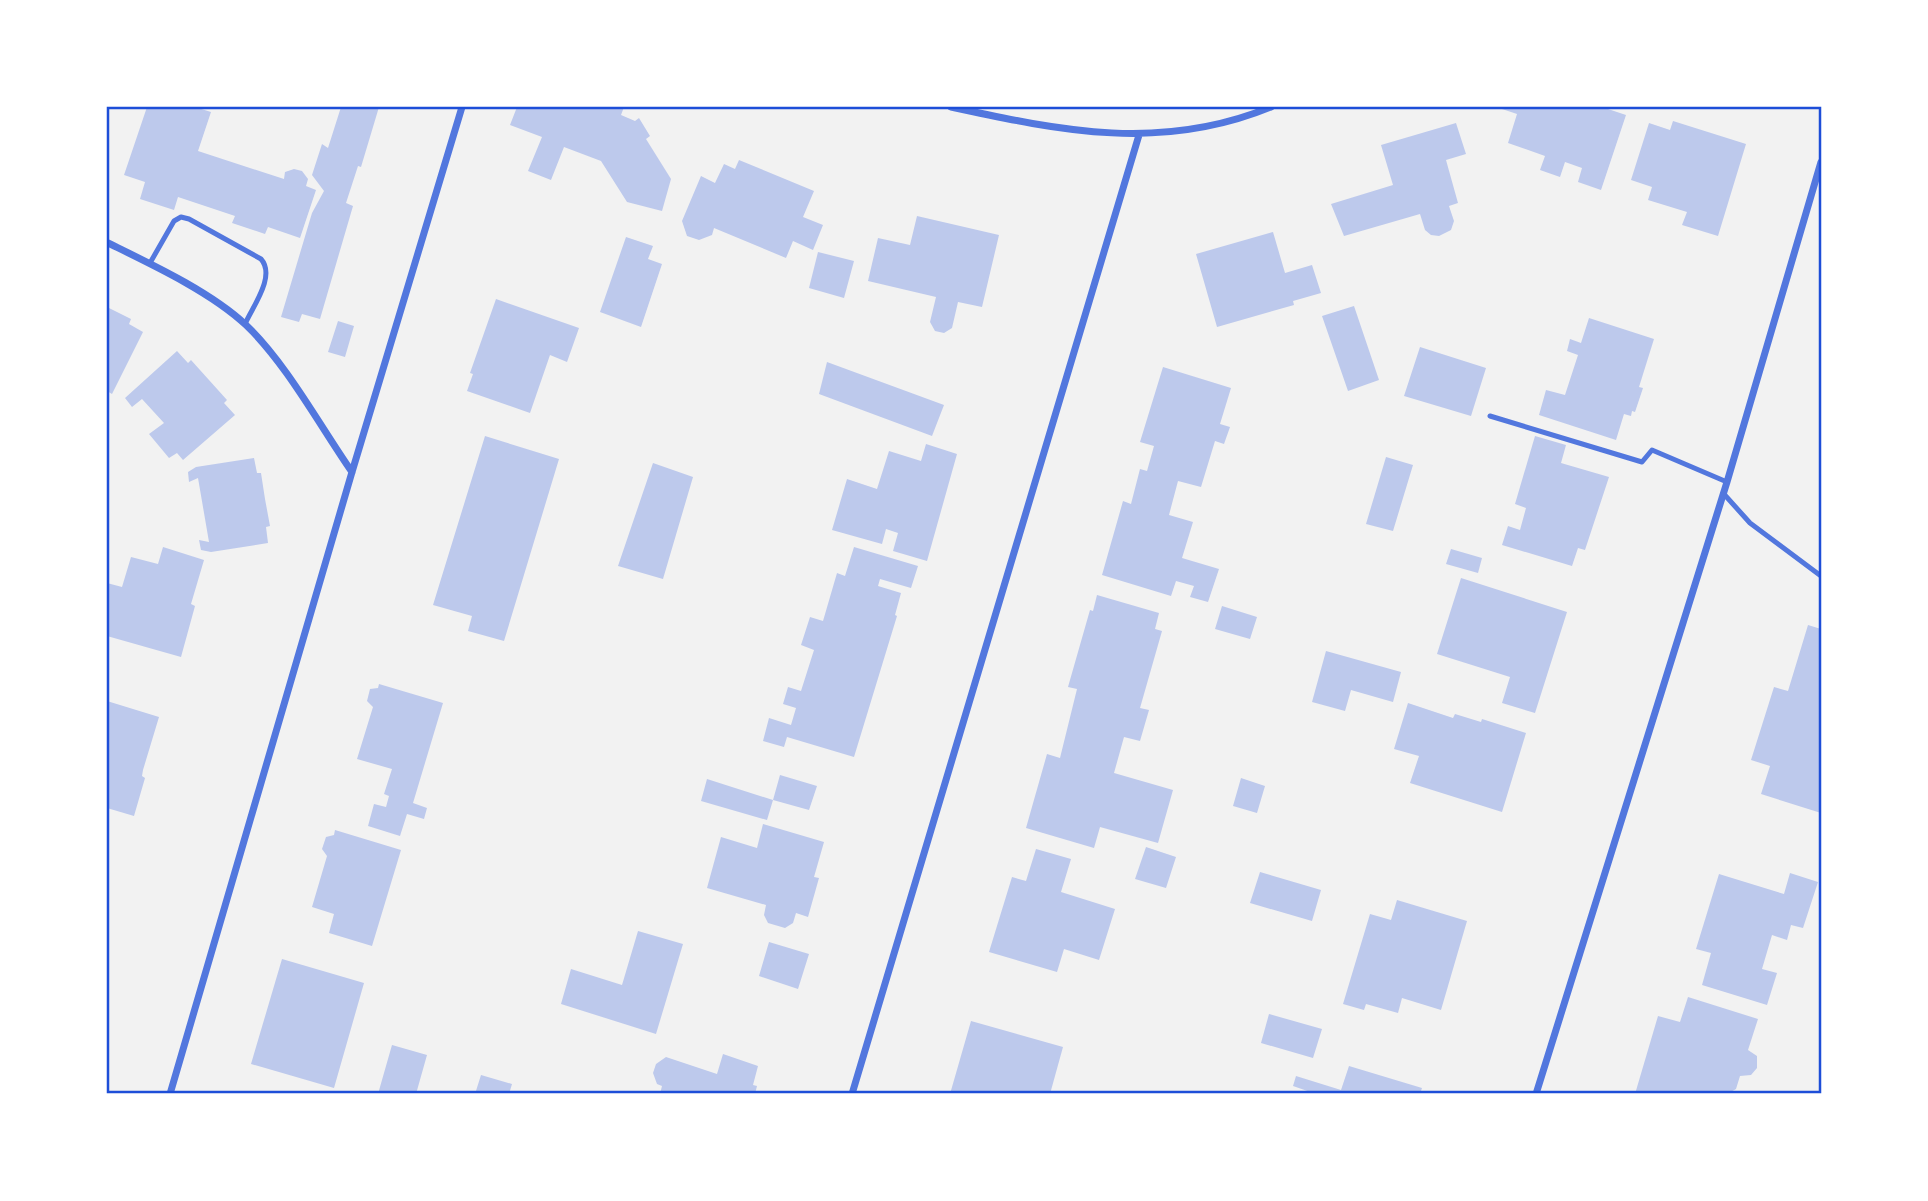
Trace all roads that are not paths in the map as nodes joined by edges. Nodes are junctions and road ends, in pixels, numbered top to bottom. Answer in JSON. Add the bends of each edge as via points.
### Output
{"nodes":[{"id":1,"x":462,"y":107,"type":"edge"},
{"id":2,"x":951,"y":107,"type":"edge"},
{"id":3,"x":1271,"y":107,"type":"edge"},
{"id":4,"x":1139,"y":135,"type":"junction"},
{"id":5,"x":1821,"y":162,"type":"edge"},
{"id":6,"x":108,"y":243,"type":"edge"},
{"id":7,"x":150,"y":263,"type":"junction"},
{"id":8,"x":245,"y":324,"type":"junction"},
{"id":9,"x":1490,"y":416,"type":"dead end"},
{"id":10,"x":352,"y":472,"type":"junction"},
{"id":11,"x":1727,"y":482,"type":"junction"},
{"id":12,"x":1723,"y":493,"type":"junction"},
{"id":13,"x":1821,"y":576,"type":"edge"},
{"id":14,"x":170,"y":1094,"type":"edge"},
{"id":15,"x":852,"y":1094,"type":"edge"},
{"id":16,"x":1536,"y":1094,"type":"edge"}],
"edges":[{"from":1,"to":10,"type":"street"},
{"from":2,"to":4,"type":"street","via":[[1055,128]]},
{"from":3,"to":4,"type":"street","via":[[1208,127]]},
{"from":4,"to":15,"type":"street"},
{"from":5,"to":11,"type":"street"},
{"from":6,"to":7,"type":"street"},
{"from":7,"to":8,"type":"street"},
{"from":7,"to":8,"type":"lane","via":[[174,221],[181,217],[261,259],[267,276]]},
{"from":8,"to":10,"type":"street"},
{"from":9,"to":11,"type":"lane","via":[[1642,462],[1652,450]]},
{"from":10,"to":14,"type":"street"},
{"from":11,"to":12,"type":"street"},
{"from":12,"to":13,"type":"lane","via":[[1750,523]]},
{"from":12,"to":16,"type":"street"}]}
